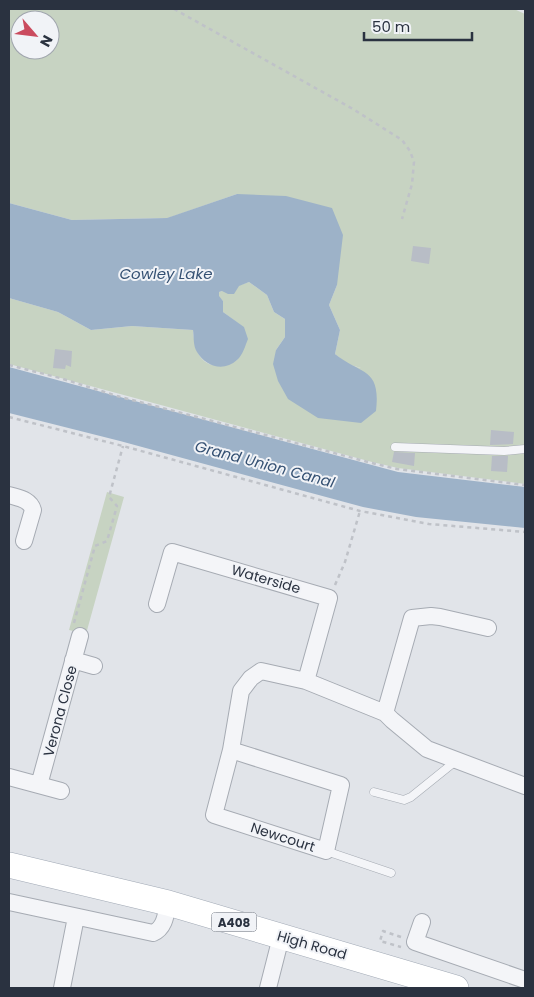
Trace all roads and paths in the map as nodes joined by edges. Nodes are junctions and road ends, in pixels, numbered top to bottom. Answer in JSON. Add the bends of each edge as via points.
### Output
{"nodes":[{"id":1,"x":174,"y":9,"type":"edge"},
{"id":2,"x":402,"y":220,"type":"dead end"},
{"id":3,"x":9,"y":365,"type":"edge"},
{"id":4,"x":9,"y":417,"type":"edge"},
{"id":5,"x":122,"y":446,"type":"junction"},
{"id":6,"x":395,"y":447,"type":"dead end"},
{"id":7,"x":525,"y":449,"type":"edge"},
{"id":8,"x":525,"y":485,"type":"edge"},
{"id":9,"x":9,"y":496,"type":"edge"},
{"id":10,"x":360,"y":511,"type":"junction"},
{"id":11,"x":525,"y":532,"type":"edge"},
{"id":12,"x":24,"y":541,"type":"dead end"},
{"id":13,"x":329,"y":598,"type":"junction"},
{"id":14,"x":156,"y":607,"type":"dead end"},
{"id":15,"x":488,"y":628,"type":"dead end"},
{"id":16,"x":80,"y":636,"type":"joint"},
{"id":17,"x":73,"y":660,"type":"junction"},
{"id":18,"x":94,"y":666,"type":"dead end"},
{"id":19,"x":306,"y":681,"type":"junction"},
{"id":20,"x":386,"y":713,"type":"junction"},
{"id":21,"x":231,"y":750,"type":"junction"},
{"id":22,"x":457,"y":760,"type":"junction"},
{"id":23,"x":9,"y":777,"type":"edge"},
{"id":24,"x":39,"y":785,"type":"junction"},
{"id":25,"x":525,"y":786,"type":"edge"},
{"id":26,"x":61,"y":791,"type":"dead end"},
{"id":27,"x":374,"y":792,"type":"dead end"},
{"id":28,"x":326,"y":851,"type":"junction"},
{"id":29,"x":9,"y":865,"type":"edge"},
{"id":30,"x":391,"y":872,"type":"dead end"},
{"id":31,"x":9,"y":902,"type":"edge"},
{"id":32,"x":168,"y":903,"type":"junction"},
{"id":33,"x":76,"y":917,"type":"junction"},
{"id":34,"x":422,"y":922,"type":"dead end"},
{"id":35,"x":281,"y":936,"type":"junction"},
{"id":36,"x":525,"y":980,"type":"edge"},
{"id":37,"x":62,"y":988,"type":"edge"},
{"id":38,"x":268,"y":988,"type":"edge"},
{"id":39,"x":456,"y":988,"type":"edge"}],
"edges":[{"from":1,"to":2,"type":"path","via":[[402,140],[414,162]]},
{"from":3,"to":8,"type":"path","via":[[372,464]]},
{"from":4,"to":5,"type":"path"},
{"from":5,"to":10,"type":"path"},
{"from":5,"to":16,"type":"path","via":[[109,497],[116,506],[107,541],[95,546],[71,633]]},
{"from":6,"to":7,"type":"lane"},
{"from":9,"to":12,"type":"street","via":[[32,506]]},
{"from":10,"to":11,"type":"path","via":[[429,524]]},
{"from":10,"to":13,"type":"path","via":[[345,562]]},
{"from":13,"to":14,"type":"street","name":"Waterside","via":[[169,551]]},
{"from":13,"to":19,"type":"street"},
{"from":15,"to":20,"type":"street","via":[[440,617],[412,618]]},
{"from":16,"to":17,"type":"street","name":"Verona Close"},
{"from":17,"to":18,"type":"street"},
{"from":17,"to":24,"type":"street","name":"Verona Close"},
{"from":19,"to":20,"type":"street","name":"Newcourt"},
{"from":19,"to":21,"type":"street","name":"Newcourt","via":[[261,671],[251,678],[241,691]]},
{"from":20,"to":22,"type":"street","via":[[427,749]]},
{"from":21,"to":28,"type":"street","name":"Newcourt","via":[[341,785]]},
{"from":21,"to":28,"type":"street","name":"Newcourt","via":[[214,815]]},
{"from":22,"to":25,"type":"street"},
{"from":22,"to":27,"type":"lane","via":[[404,800]]},
{"from":23,"to":24,"type":"street"},
{"from":24,"to":26,"type":"street"},
{"from":28,"to":30,"type":"lane"},
{"from":29,"to":32,"type":"main road","name":"High Road","number":"A408"},
{"from":31,"to":33,"type":"street"},
{"from":32,"to":33,"type":"street","via":[[162,927],[153,933]]},
{"from":32,"to":35,"type":"main road","name":"High Road","number":"A408"},
{"from":33,"to":37,"type":"street"},
{"from":34,"to":36,"type":"street","via":[[415,942]]},
{"from":35,"to":38,"type":"street"},
{"from":35,"to":39,"type":"main road","name":"High Road","number":"A408"}]}
